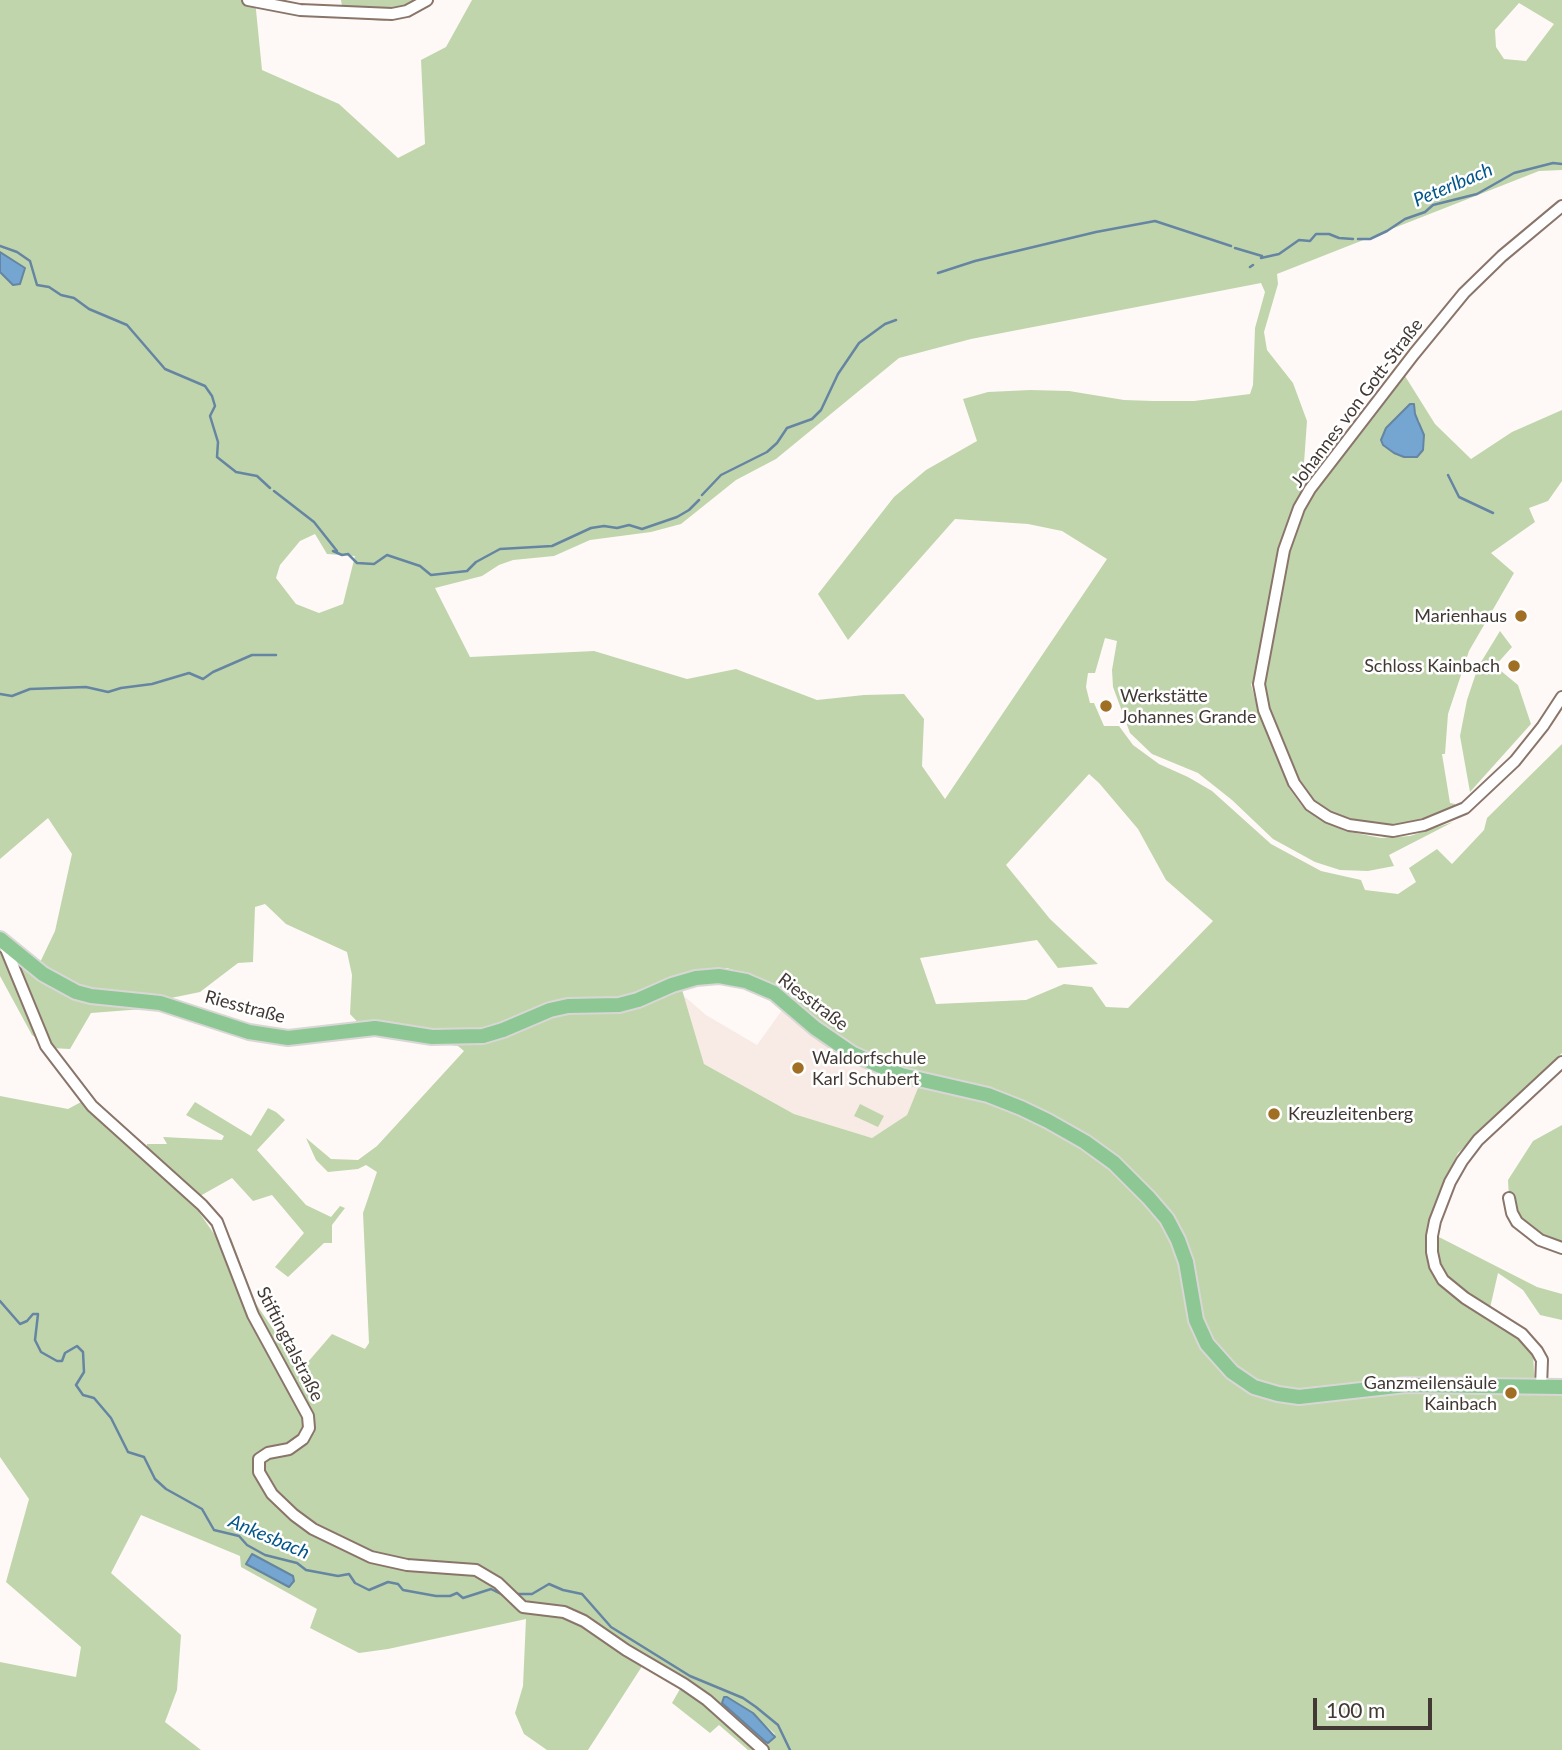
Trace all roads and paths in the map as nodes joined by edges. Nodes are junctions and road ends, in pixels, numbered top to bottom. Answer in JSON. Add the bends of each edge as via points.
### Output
{"nodes":[{"id":1,"x":248,"y":0,"type":"edge"},
{"id":2,"x":427,"y":0,"type":"edge"},
{"id":3,"x":1562,"y":206,"type":"edge"},
{"id":4,"x":1562,"y":697,"type":"edge"},
{"id":5,"x":1,"y":940,"type":"edge"},
{"id":6,"x":1562,"y":1062,"type":"edge"},
{"id":7,"x":1509,"y":1198,"type":"dead end"},
{"id":8,"x":1562,"y":1248,"type":"edge"},
{"id":9,"x":1541,"y":1387,"type":"junction"},
{"id":10,"x":1562,"y":1387,"type":"edge"},
{"id":11,"x":763,"y":1750,"type":"edge"}],
"edges":[{"from":1,"to":2,"type":"street","via":[[300,10],[392,14]]},
{"from":3,"to":4,"type":"street","name":"Johannes von Gott-Straße","via":[[1464,293],[1310,489],[1287,540],[1259,684],[1264,710],[1294,783],[1310,805],[1349,825],[1393,831],[1424,825],[1465,808],[1514,761]]},
{"from":5,"to":9,"type":"main road","name":"Riesstraße","via":[[43,974],[76,992],[160,1003],[248,1031],[288,1038],[375,1028],[432,1037],[483,1037],[550,1010],[619,1005],[696,978],[747,981],[774,993],[834,1042],[871,1063],[1021,1108],[1114,1163],[1167,1219],[1178,1240],[1196,1320],[1207,1345],[1232,1373],[1254,1387],[1299,1397],[1406,1385]]},
{"from":5,"to":11,"type":"street","name":"Stiftingtalstraße","via":[[46,1046],[84,1096],[217,1222],[253,1315],[308,1416],[309,1428],[303,1438],[289,1449],[258,1459],[259,1472],[272,1494],[313,1529],[372,1557],[407,1565],[476,1570],[529,1609],[564,1612],[584,1620],[707,1700]]},
{"from":6,"to":9,"type":"street","via":[[1478,1140],[1462,1161],[1432,1237],[1432,1252],[1443,1280],[1522,1334],[1537,1351],[1542,1360]]},
{"from":7,"to":8,"type":"street","via":[[1517,1222],[1540,1240]]},
{"from":9,"to":10,"type":"main road","name":"Riesstraße"}]}
